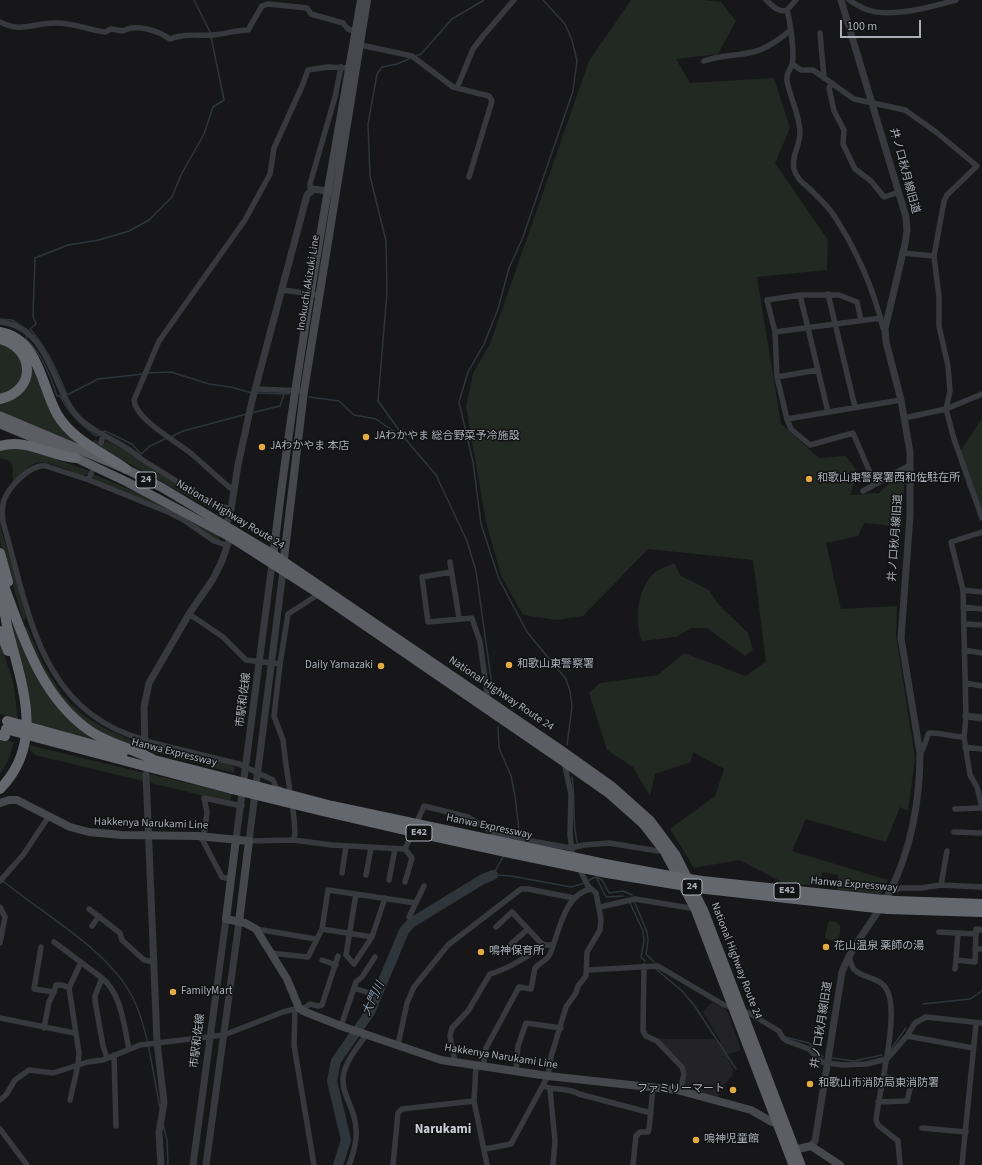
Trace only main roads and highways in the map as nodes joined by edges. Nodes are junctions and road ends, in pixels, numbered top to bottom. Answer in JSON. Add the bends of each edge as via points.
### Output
{"nodes":[{"id":1,"x":360,"y":0,"type":"edge"},
{"id":2,"x":367,"y":0,"type":"edge"},
{"id":3,"x":358,"y":32,"type":"junction"},
{"id":4,"x":356,"y":44,"type":"junction"},
{"id":5,"x":331,"y":192,"type":"junction"},
{"id":6,"x":0,"y":332,"type":"edge"},
{"id":7,"x":0,"y":339,"type":"edge"},
{"id":8,"x":300,"y":390,"type":"junction"},
{"id":9,"x":0,"y":399,"type":"edge"},
{"id":10,"x":0,"y":416,"type":"edge"},
{"id":11,"x":0,"y":424,"type":"edge"},
{"id":12,"x":0,"y":446,"type":"edge"},
{"id":13,"x":76,"y":458,"type":"junction"},
{"id":14,"x":126,"y":469,"type":"junction"},
{"id":15,"x":0,"y":553,"type":"edge"},
{"id":16,"x":274,"y":554,"type":"junction"},
{"id":17,"x":284,"y":561,"type":"junction"},
{"id":18,"x":272,"y":564,"type":"junction"},
{"id":19,"x":283,"y":571,"type":"junction"},
{"id":20,"x":0,"y":575,"type":"edge"},
{"id":21,"x":0,"y":583,"type":"edge"},
{"id":22,"x":0,"y":600,"type":"edge"},
{"id":23,"x":4,"y":628,"type":"edge"},
{"id":24,"x":22,"y":634,"type":"junction"},
{"id":25,"x":3,"y":728,"type":"edge"},
{"id":26,"x":39,"y":737,"type":"junction"},
{"id":27,"x":156,"y":761,"type":"junction"},
{"id":28,"x":0,"y":779,"type":"edge"},
{"id":29,"x":233,"y":784,"type":"junction"},
{"id":30,"x":0,"y":789,"type":"edge"},
{"id":31,"x":0,"y":803,"type":"edge"},
{"id":32,"x":236,"y":839,"type":"junction"},
{"id":33,"x":667,"y":848,"type":"junction"},
{"id":34,"x":890,"y":901,"type":"junction"},
{"id":35,"x":982,"y":904,"type":"edge"},
{"id":36,"x":699,"y":910,"type":"junction"},
{"id":37,"x":982,"y":912,"type":"edge"},
{"id":38,"x":239,"y":922,"type":"junction"},
{"id":39,"x":782,"y":1124,"type":"junction"},
{"id":40,"x":792,"y":1150,"type":"junction"},
{"id":41,"x":793,"y":1165,"type":"edge"},
{"id":42,"x":801,"y":1165,"type":"edge"},
{"id":43,"x":840,"y":1165,"type":"edge"}],
"edges":[{"from":1,"to":3,"type":"main road","name":"Inokuchi Akizuki Line"},
{"from":2,"to":3,"type":"main road","name":"Inokuchi Akizuki Line"},
{"from":3,"to":4,"type":"main road","name":"Inokuchi Akizuki Line"},
{"from":4,"to":5,"type":"main road","name":"Inokuchi Akizuki Line"},
{"from":4,"to":5,"type":"main road","name":"Inokuchi Akizuki Line"},
{"from":5,"to":8,"type":"main road","name":"Inokuchi Akizuki Line"},
{"from":6,"to":14,"type":"highway","via":[[12,335],[28,349],[52,404],[65,426]]},
{"from":7,"to":9,"type":"highway","via":[[20,351],[26,359],[28,369],[21,388],[11,396]]},
{"from":8,"to":16,"type":"main road","name":"Inokuchi Akizuki Line"},
{"from":8,"to":17,"type":"main road","name":"Inokuchi Akizuki Line"},
{"from":10,"to":14,"type":"highway","name":"National Highway Route 24","number":"24"},
{"from":11,"to":13,"type":"highway","name":"National Highway Route 24","number":"24"},
{"from":12,"to":13,"type":"highway","via":[[23,445]]},
{"from":13,"to":18,"type":"highway","name":"National Highway Route 24","number":"24","via":[[191,515],[228,541]]},
{"from":14,"to":16,"type":"highway","name":"National Highway Route 24","number":"24"},
{"from":15,"to":24,"type":"highway"},
{"from":16,"to":17,"type":"highway","name":"National Highway Route 24","number":"24"},
{"from":16,"to":18,"type":"main road","name":"Inokuchi Akizuki Line"},
{"from":17,"to":19,"type":"main road","name":"Inokuchi Akizuki Line"},
{"from":17,"to":33,"type":"highway","name":"National Highway Route 24","number":"24","via":[[613,787],[650,820]]},
{"from":18,"to":19,"type":"highway","name":"National Highway Route 24","number":"24"},
{"from":19,"to":33,"type":"highway","name":"National Highway Route 24","number":"24","via":[[608,793]]},
{"from":20,"to":24,"type":"highway"},
{"from":21,"to":23,"type":"highway"},
{"from":22,"to":23,"type":"highway"},
{"from":23,"to":28,"type":"highway","via":[[21,711],[17,744]]},
{"from":23,"to":30,"type":"highway","via":[[23,684],[26,728],[18,760]]},
{"from":24,"to":27,"type":"highway","via":[[42,677],[60,703],[76,719],[103,738]]},
{"from":25,"to":26,"type":"highway","name":"Hanwa Expressway","number":"E42","bridge":true},
{"from":25,"to":26,"type":"highway"},
{"from":26,"to":27,"type":"highway","name":"Hanwa Expressway","number":"E42"},
{"from":26,"to":29,"type":"highway","name":"Hanwa Expressway","number":"E42","via":[[112,759]]},
{"from":27,"to":29,"type":"highway","name":"Hanwa Expressway","number":"E42"},
{"from":29,"to":34,"type":"highway","name":"Hanwa Expressway","number":"E42","bridge":true,"via":[[339,816],[524,857],[704,885],[870,903]]},
{"from":31,"to":32,"type":"main road","name":"Hakkenya Narukami Line","via":[[17,800],[70,827],[89,832]]},
{"from":32,"to":38,"type":"main road","via":[[226,919]]},
{"from":32,"to":38,"type":"main road","name":"Hakkenya Narukami Line","via":[[250,841]]},
{"from":33,"to":36,"type":"highway","name":"National Highway Route 24","number":"24","via":[[685,871]]},
{"from":34,"to":35,"type":"highway","name":"Hanwa Expressway","number":"E42"},
{"from":34,"to":37,"type":"highway","name":"Hanwa Expressway","number":"E42"},
{"from":36,"to":39,"type":"highway","name":"National Highway Route 24","number":"24","via":[[734,1008]]},
{"from":36,"to":39,"type":"highway","name":"National Highway Route 24","number":"24","via":[[743,1011]]},
{"from":38,"to":39,"type":"main road","name":"Hakkenya Narukami Line","via":[[256,929],[287,979],[298,1009],[343,1027],[441,1060],[548,1076],[680,1091],[751,1110]]},
{"from":39,"to":40,"type":"highway","name":"National Highway Route 24","number":"24"},
{"from":40,"to":41,"type":"highway","name":"National Highway Route 24","number":"24"},
{"from":40,"to":42,"type":"highway","name":"National Highway Route 24","number":"24"},
{"from":40,"to":43,"type":"main road","via":[[811,1146]]}]}
